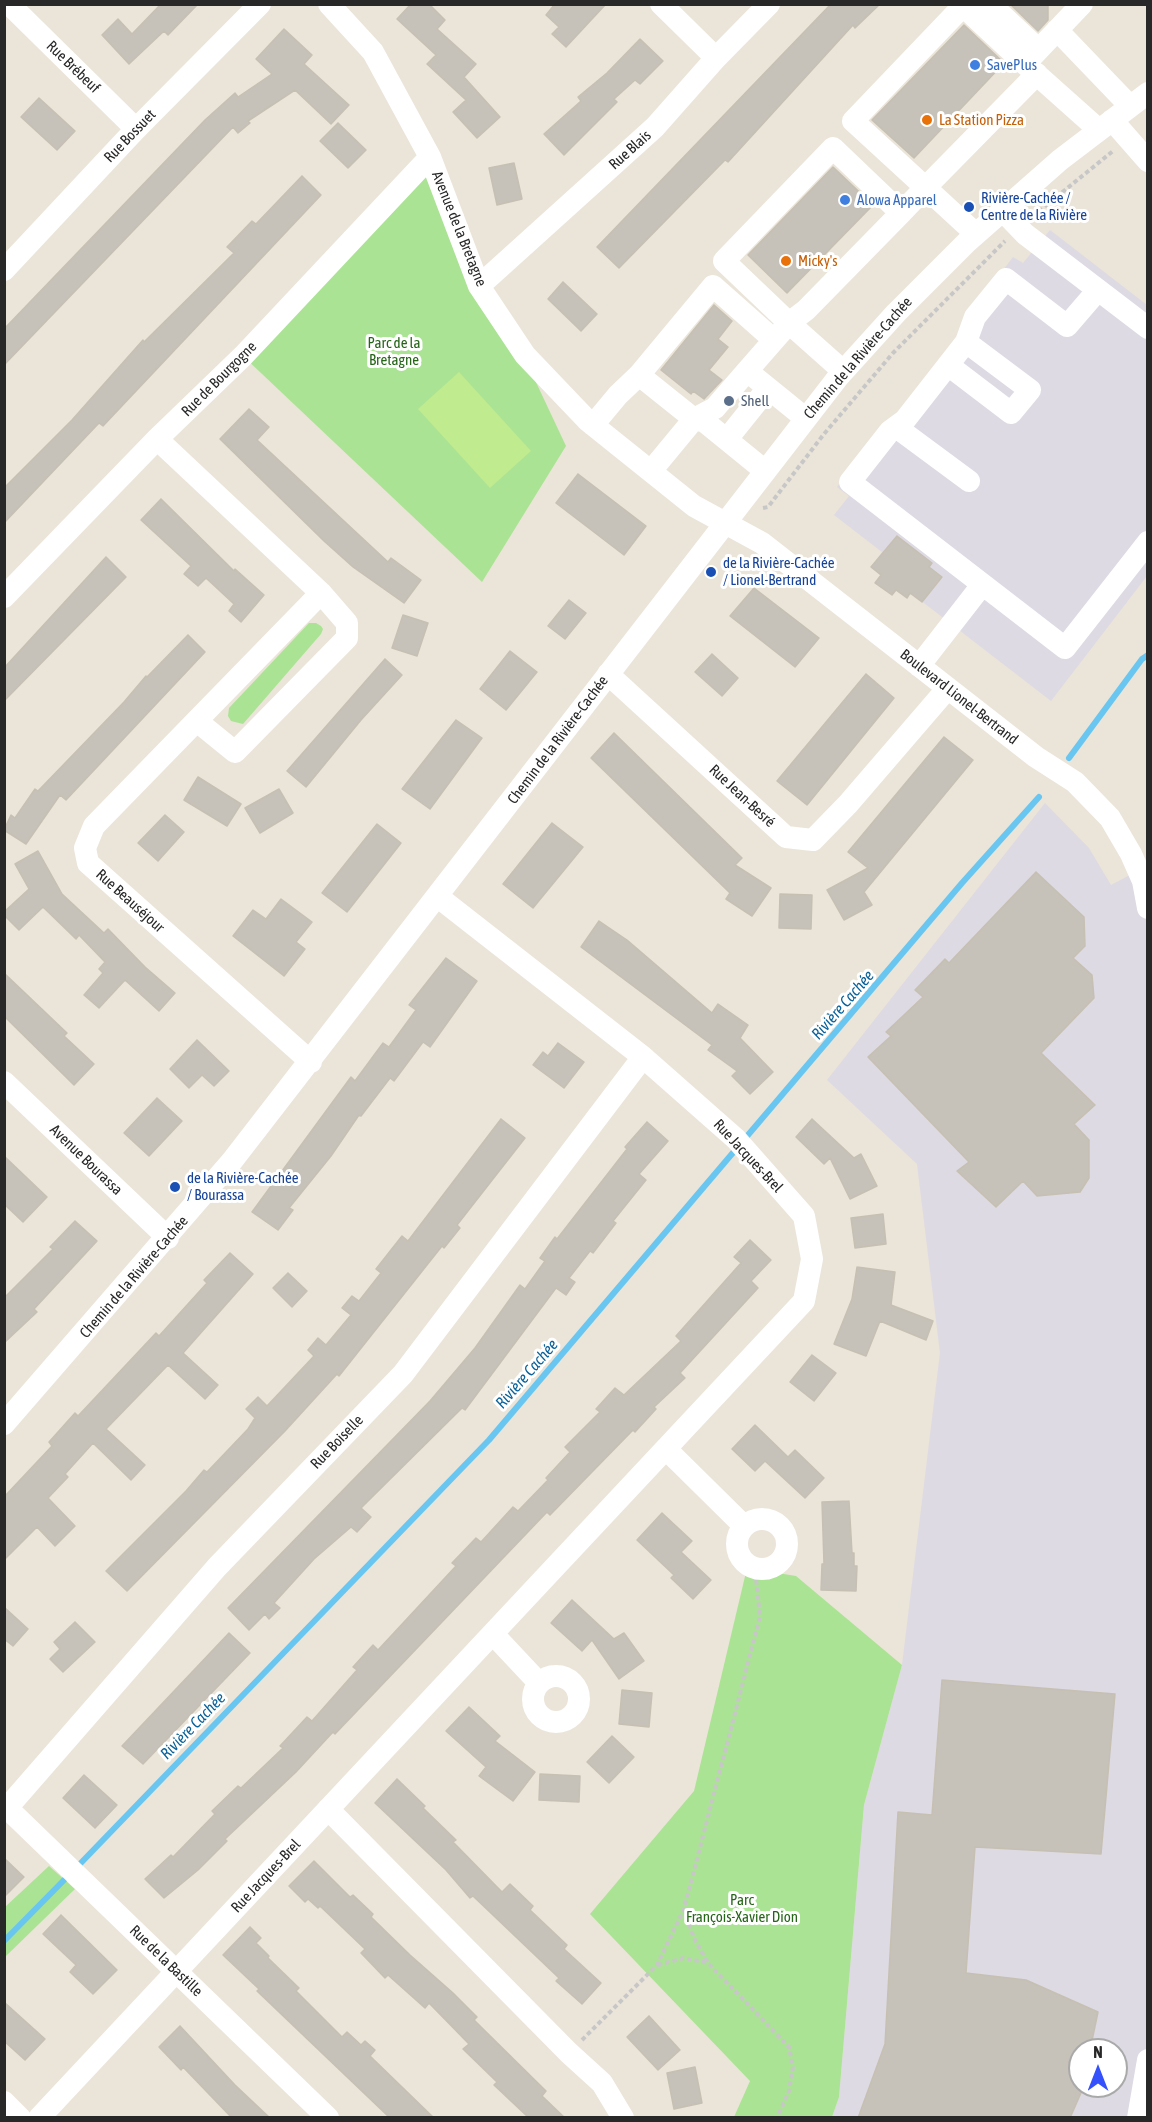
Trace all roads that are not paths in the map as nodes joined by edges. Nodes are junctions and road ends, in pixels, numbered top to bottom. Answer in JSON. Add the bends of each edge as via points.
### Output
{"nodes":[{"id":1,"x":9,"y":4,"type":"edge"},
{"id":2,"x":260,"y":4,"type":"edge"},
{"id":3,"x":329,"y":4,"type":"edge"},
{"id":4,"x":660,"y":4,"type":"edge"},
{"id":5,"x":770,"y":4,"type":"edge"},
{"id":6,"x":990,"y":4,"type":"edge"},
{"id":7,"x":1082,"y":4,"type":"edge"},
{"id":8,"x":1057,"y":30,"type":"junction"},
{"id":9,"x":716,"y":58,"type":"junction"},
{"id":10,"x":1033,"y":63,"type":"junction"},
{"id":11,"x":1139,"y":99,"type":"edge"},
{"id":12,"x":1106,"y":125,"type":"junction"},
{"id":13,"x":136,"y":129,"type":"junction"},
{"id":14,"x":430,"y":157,"type":"junction"},
{"id":15,"x":1148,"y":161,"type":"edge"},
{"id":16,"x":924,"y":189,"type":"junction"},
{"id":17,"x":1002,"y":210,"type":"junction"},
{"id":18,"x":901,"y":213,"type":"junction"},
{"id":19,"x":976,"y":234,"type":"junction"},
{"id":20,"x":4,"y":270,"type":"edge"},
{"id":21,"x":479,"y":285,"type":"junction"},
{"id":22,"x":1098,"y":290,"type":"junction"},
{"id":23,"x":789,"y":323,"type":"junction"},
{"id":24,"x":1148,"y":328,"type":"edge"},
{"id":25,"x":774,"y":340,"type":"junction"},
{"id":26,"x":966,"y":342,"type":"junction"},
{"id":27,"x":948,"y":365,"type":"junction"},
{"id":28,"x":747,"y":370,"type":"junction"},
{"id":29,"x":843,"y":371,"type":"junction"},
{"id":30,"x":639,"y":375,"type":"junction"},
{"id":31,"x":768,"y":388,"type":"junction"},
{"id":32,"x":805,"y":418,"type":"junction"},
{"id":33,"x":694,"y":419,"type":"junction"},
{"id":34,"x":593,"y":425,"type":"junction"},
{"id":35,"x":896,"y":427,"type":"junction"},
{"id":36,"x":157,"y":439,"type":"junction"},
{"id":37,"x":727,"y":439,"type":"junction"},
{"id":38,"x":764,"y":470,"type":"junction"},
{"id":39,"x":651,"y":471,"type":"junction"},
{"id":40,"x":969,"y":481,"type":"dead end"},
{"id":41,"x":725,"y":522,"type":"junction"},
{"id":42,"x":1148,"y":542,"type":"edge"},
{"id":43,"x":982,"y":585,"type":"junction"},
{"id":44,"x":321,"y":592,"type":"junction"},
{"id":45,"x":4,"y":597,"type":"edge"},
{"id":46,"x":919,"y":666,"type":"junction"},
{"id":47,"x":608,"y":674,"type":"junction"},
{"id":48,"x":948,"y":689,"type":"junction"},
{"id":49,"x":198,"y":722,"type":"junction"},
{"id":50,"x":437,"y":896,"type":"junction"},
{"id":51,"x":1148,"y":908,"type":"edge"},
{"id":52,"x":643,"y":1058,"type":"junction"},
{"id":53,"x":311,"y":1062,"type":"junction"},
{"id":54,"x":4,"y":1082,"type":"edge"},
{"id":55,"x":168,"y":1238,"type":"junction"},
{"id":56,"x":4,"y":1424,"type":"edge"},
{"id":57,"x":666,"y":1449,"type":"junction"},
{"id":58,"x":744,"y":1526,"type":"junction"},
{"id":59,"x":493,"y":1634,"type":"junction"},
{"id":60,"x":539,"y":1683,"type":"dead end"},
{"id":61,"x":6,"y":1806,"type":"edge"},
{"id":62,"x":328,"y":1809,"type":"junction"},
{"id":63,"x":176,"y":1971,"type":"junction"},
{"id":64,"x":1148,"y":2060,"type":"edge"},
{"id":65,"x":4,"y":2103,"type":"edge"},
{"id":66,"x":20,"y":2118,"type":"edge"},
{"id":67,"x":39,"y":2118,"type":"edge"},
{"id":68,"x":328,"y":2118,"type":"edge"},
{"id":69,"x":623,"y":2118,"type":"edge"},
{"id":70,"x":1138,"y":2118,"type":"edge"}],
"edges":[{"from":1,"to":13,"type":"street","name":"Rue Brébeuf"},
{"from":2,"to":13,"type":"street","name":"Rue Bossuet"},
{"from":3,"to":14,"type":"street","name":"Avenue de la Bretagne","via":[[374,52]]},
{"from":4,"to":9,"type":"street"},
{"from":5,"to":9,"type":"street","name":"Rue Blais"},
{"from":6,"to":10,"type":"street"},
{"from":7,"to":8,"type":"street"},
{"from":8,"to":10,"type":"street"},
{"from":8,"to":11,"type":"street"},
{"from":9,"to":21,"type":"street","name":"Rue Blais","via":[[655,127]]},
{"from":10,"to":12,"type":"street"},
{"from":10,"to":16,"type":"street"},
{"from":10,"to":16,"type":"street","via":[[963,6],[853,121]]},
{"from":11,"to":12,"type":"street","name":"Chemin de la Rivière-Cachée"},
{"from":12,"to":15,"type":"street"},
{"from":12,"to":17,"type":"street","name":"Chemin de la Rivière-Cachée"},
{"from":13,"to":20,"type":"street","name":"Rue Bossuet"},
{"from":14,"to":21,"type":"street","name":"Avenue de la Bretagne"},
{"from":14,"to":36,"type":"street","name":"Rue de Bourgogne","via":[[243,356]]},
{"from":16,"to":18,"type":"street"},
{"from":16,"to":19,"type":"street"},
{"from":17,"to":19,"type":"street","name":"Chemin de la Rivière-Cachée"},
{"from":17,"to":22,"type":"street","via":[[1026,234]]},
{"from":18,"to":23,"type":"street"},
{"from":18,"to":23,"type":"street","via":[[833,148],[724,261]]},
{"from":19,"to":29,"type":"street","name":"Chemin de la Rivière-Cachée"},
{"from":21,"to":34,"type":"street","name":"Avenue de la Bretagne","via":[[525,355]]},
{"from":22,"to":24,"type":"street"},
{"from":22,"to":26,"type":"street","via":[[1067,326],[1006,279],[975,317]]},
{"from":23,"to":25,"type":"street"},
{"from":23,"to":29,"type":"street"},
{"from":25,"to":28,"type":"street"},
{"from":25,"to":30,"type":"street","via":[[713,286]]},
{"from":26,"to":27,"type":"street"},
{"from":26,"to":27,"type":"street","via":[[1030,390],[1011,413]]},
{"from":27,"to":35,"type":"street"},
{"from":28,"to":31,"type":"street"},
{"from":28,"to":33,"type":"street","via":[[715,408]]},
{"from":29,"to":32,"type":"street","name":"Chemin de la Rivière-Cachée"},
{"from":30,"to":33,"type":"street"},
{"from":30,"to":34,"type":"street"},
{"from":31,"to":32,"type":"street"},
{"from":31,"to":37,"type":"street"},
{"from":32,"to":38,"type":"street","name":"Chemin de la Rivière-Cachée"},
{"from":33,"to":37,"type":"street","via":[[705,422]]},
{"from":33,"to":39,"type":"street"},
{"from":34,"to":39,"type":"street","name":"Avenue de la Bretagne"},
{"from":35,"to":40,"type":"street"},
{"from":35,"to":43,"type":"street","via":[[850,482]]},
{"from":36,"to":44,"type":"street"},
{"from":36,"to":45,"type":"street","name":"Rue de Bourgogne"},
{"from":37,"to":38,"type":"street"},
{"from":38,"to":41,"type":"street","name":"Chemin de la Rivière-Cachée"},
{"from":39,"to":41,"type":"street","name":"Avenue de la Bretagne","via":[[694,506]]},
{"from":41,"to":46,"type":"street","name":"Boulevard Lionel-Bertrand","via":[[762,543]]},
{"from":41,"to":47,"type":"street","name":"Chemin de la Rivière-Cachée"},
{"from":42,"to":43,"type":"street","via":[[1065,648]]},
{"from":43,"to":46,"type":"street"},
{"from":44,"to":49,"type":"street","name":"Rue Beauséjour"},
{"from":44,"to":49,"type":"street","via":[[347,623],[347,638],[235,752]]},
{"from":46,"to":48,"type":"street","name":"Boulevard Lionel-Bertrand"},
{"from":47,"to":48,"type":"street","name":"Rue Jean-Besré","via":[[786,837],[813,840]]},
{"from":47,"to":50,"type":"street","name":"Chemin de la Rivière-Cachée"},
{"from":48,"to":51,"type":"street","name":"Boulevard Lionel-Bertrand","via":[[1036,757],[1076,782],[1110,818],[1143,881]]},
{"from":49,"to":53,"type":"street","name":"Rue Beauséjour","via":[[94,825],[85,848],[88,863]]},
{"from":50,"to":52,"type":"street","name":"Rue Jacques-Brel"},
{"from":50,"to":53,"type":"street","name":"Chemin de la Rivière-Cachée"},
{"from":52,"to":57,"type":"street","name":"Rue Jacques-Brel","via":[[742,1146],[804,1216],[812,1260],[804,1301]]},
{"from":52,"to":61,"type":"street","name":"Rue Boiselle","via":[[403,1374],[217,1567]]},
{"from":53,"to":55,"type":"street","name":"Chemin de la Rivière-Cachée"},
{"from":54,"to":55,"type":"street","name":"Avenue Bourassa"},
{"from":55,"to":56,"type":"street","name":"Chemin de la Rivière-Cachée"},
{"from":57,"to":58,"type":"street"},
{"from":57,"to":59,"type":"street","name":"Rue Jacques-Brel"},
{"from":58,"to":58,"type":"street","via":[[760,1519],[783,1530],[785,1555],[780,1562],[764,1570],[743,1561],[736,1547]]},
{"from":59,"to":60,"type":"street"},
{"from":59,"to":62,"type":"street","name":"Rue Jacques-Brel"},
{"from":61,"to":63,"type":"street","name":"Rue de la Bastille"},
{"from":62,"to":63,"type":"street","name":"Rue Jacques-Brel"},
{"from":62,"to":69,"type":"street","via":[[602,2083]]},
{"from":63,"to":67,"type":"street","name":"Rue Jacques-Brel"},
{"from":63,"to":68,"type":"street","name":"Rue de la Bastille"},
{"from":64,"to":70,"type":"street"},
{"from":65,"to":66,"type":"street"}]}
